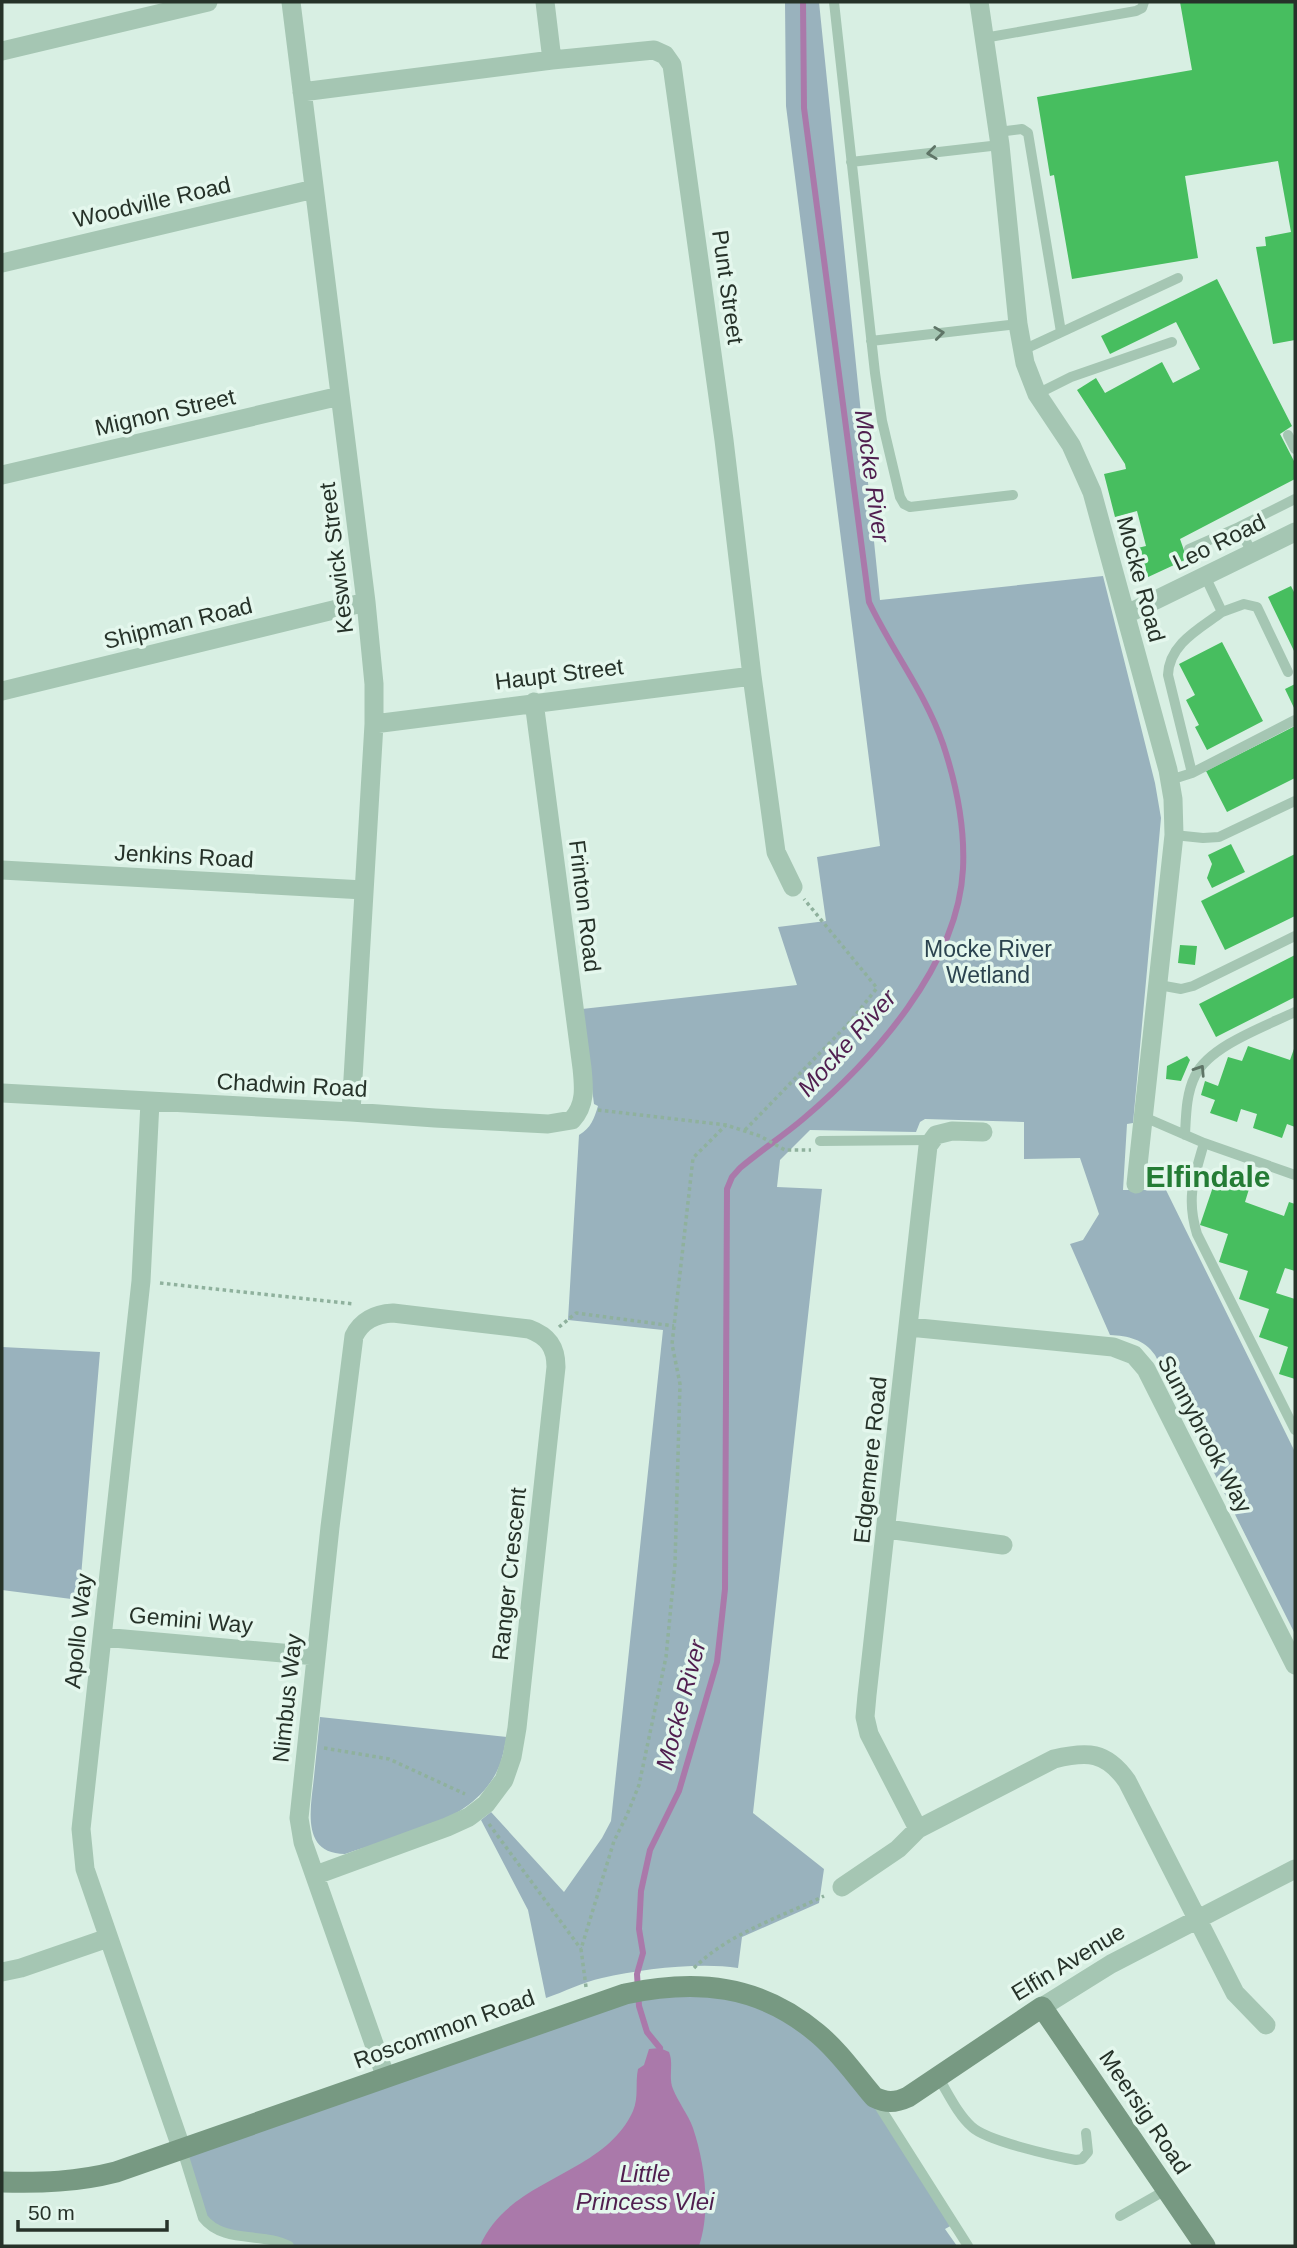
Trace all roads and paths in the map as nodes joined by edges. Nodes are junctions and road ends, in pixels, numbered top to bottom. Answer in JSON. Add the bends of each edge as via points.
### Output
{"nodes":[{"id":1,"x":208,"y":2,"type":"edge"},
{"id":2,"x":291,"y":2,"type":"edge"},
{"id":3,"x":545,"y":2,"type":"edge"},
{"id":4,"x":834,"y":2,"type":"edge"},
{"id":5,"x":979,"y":2,"type":"edge"},
{"id":6,"x":1144,"y":2,"type":"edge"},
{"id":7,"x":984,"y":37,"type":"junction"},
{"id":8,"x":2,"y":51,"type":"edge"},
{"id":9,"x":552,"y":60,"type":"junction"},
{"id":10,"x":302,"y":92,"type":"junction"},
{"id":11,"x":999,"y":138,"type":"junction"},
{"id":12,"x":851,"y":162,"type":"junction"},
{"id":13,"x":314,"y":189,"type":"junction"},
{"id":14,"x":2,"y":263,"type":"edge"},
{"id":15,"x":1178,"y":278,"type":"dead end"},
{"id":16,"x":1018,"y":324,"type":"junction"},
{"id":17,"x":1060,"y":332,"type":"junction"},
{"id":18,"x":871,"y":341,"type":"junction"},
{"id":19,"x":1172,"y":342,"type":"dead end"},
{"id":20,"x":1023,"y":349,"type":"junction"},
{"id":21,"x":1037,"y":394,"type":"junction"},
{"id":22,"x":340,"y":396,"type":"junction"},
{"id":23,"x":1288,"y":435,"type":"dead end"},
{"id":24,"x":1295,"y":449,"type":"edge"},
{"id":25,"x":2,"y":475,"type":"edge"},
{"id":26,"x":1013,"y":495,"type":"dead end"},
{"id":27,"x":1295,"y":499,"type":"edge"},
{"id":28,"x":1239,"y":527,"type":"junction"},
{"id":29,"x":1295,"y":532,"type":"edge"},
{"id":30,"x":1189,"y":550,"type":"dead end"},
{"id":31,"x":1252,"y":553,"type":"junction"},
{"id":32,"x":1205,"y":576,"type":"junction"},
{"id":33,"x":366,"y":602,"type":"junction"},
{"id":34,"x":1222,"y":612,"type":"junction"},
{"id":35,"x":1127,"y":614,"type":"junction"},
{"id":36,"x":1288,"y":671,"type":"dead end"},
{"id":37,"x":752,"y":676,"type":"junction"},
{"id":38,"x":2,"y":691,"type":"edge"},
{"id":39,"x":534,"y":702,"type":"junction"},
{"id":40,"x":1295,"y":719,"type":"edge"},
{"id":41,"x":374,"y":724,"type":"junction"},
{"id":42,"x":1192,"y":773,"type":"junction"},
{"id":43,"x":1170,"y":780,"type":"junction"},
{"id":44,"x":1295,"y":801,"type":"edge"},
{"id":45,"x":1174,"y":835,"type":"junction"},
{"id":46,"x":2,"y":870,"type":"edge"},
{"id":47,"x":793,"y":887,"type":"joint"},
{"id":48,"x":364,"y":890,"type":"junction"},
{"id":49,"x":1295,"y":936,"type":"edge"},
{"id":50,"x":1158,"y":985,"type":"junction"},
{"id":51,"x":1295,"y":1012,"type":"edge"},
{"id":52,"x":2,"y":1093,"type":"edge"},
{"id":53,"x":150,"y":1102,"type":"junction"},
{"id":54,"x":579,"y":1110,"type":"junction"},
{"id":55,"x":351,"y":1112,"type":"junction"},
{"id":56,"x":1144,"y":1117,"type":"junction"},
{"id":57,"x":726,"y":1125,"type":"junction"},
{"id":58,"x":745,"y":1130,"type":"junction"},
{"id":59,"x":983,"y":1132,"type":"dead end"},
{"id":60,"x":1185,"y":1135,"type":"junction"},
{"id":61,"x":931,"y":1140,"type":"junction"},
{"id":62,"x":820,"y":1141,"type":"joint"},
{"id":63,"x":1204,"y":1143,"type":"junction"},
{"id":64,"x":1295,"y":1175,"type":"edge"},
{"id":65,"x":1136,"y":1184,"type":"dead end"},
{"id":66,"x":141,"y":1281,"type":"junction"},
{"id":67,"x":371,"y":1317,"type":"junction"},
{"id":68,"x":674,"y":1326,"type":"junction"},
{"id":69,"x":909,"y":1327,"type":"junction"},
{"id":70,"x":547,"y":1338,"type":"junction"},
{"id":71,"x":1295,"y":1430,"type":"edge"},
{"id":72,"x":887,"y":1529,"type":"junction"},
{"id":73,"x":1003,"y":1545,"type":"dead end"},
{"id":74,"x":103,"y":1637,"type":"junction"},
{"id":75,"x":316,"y":1656,"type":"junction"},
{"id":76,"x":1295,"y":1665,"type":"edge"},
{"id":77,"x":307,"y":1745,"type":"junction"},
{"id":78,"x":482,"y":1807,"type":"junction"},
{"id":79,"x":918,"y":1829,"type":"junction"},
{"id":80,"x":1295,"y":1869,"type":"edge"},
{"id":81,"x":316,"y":1875,"type":"junction"},
{"id":82,"x":842,"y":1887,"type":"joint"},
{"id":83,"x":1196,"y":1920,"type":"junction"},
{"id":84,"x":108,"y":1938,"type":"junction"},
{"id":85,"x":581,"y":1949,"type":"junction"},
{"id":86,"x":682,"y":1969,"type":"dead end"},
{"id":87,"x":2,"y":1972,"type":"edge"},
{"id":88,"x":586,"y":1987,"type":"dead end"},
{"id":89,"x":1042,"y":2007,"type":"junction"},
{"id":90,"x":1266,"y":2025,"type":"dead end"},
{"id":91,"x":938,"y":2077,"type":"junction"},
{"id":92,"x":386,"y":2078,"type":"junction"},
{"id":93,"x":874,"y":2097,"type":"junction"},
{"id":94,"x":1086,"y":2133,"type":"dead end"},
{"id":95,"x":182,"y":2150,"type":"junction"},
{"id":96,"x":2,"y":2182,"type":"edge"},
{"id":97,"x":1166,"y":2190,"type":"junction"},
{"id":98,"x":1120,"y":2216,"type":"dead end"},
{"id":99,"x":289,"y":2246,"type":"edge"},
{"id":100,"x":968,"y":2246,"type":"edge"},
{"id":101,"x":1205,"y":2246,"type":"edge"}],
"edges":[{"from":1,"to":8,"type":"street"},
{"from":2,"to":10,"type":"street","name":"Keswick Street"},
{"from":3,"to":9,"type":"street"},
{"from":4,"to":12,"type":"lane"},
{"from":5,"to":7,"type":"street","name":"Mocke Road"},
{"from":6,"to":7,"type":"lane","via":[[1136,11]]},
{"from":7,"to":11,"type":"street","name":"Mocke Road"},
{"from":9,"to":10,"type":"street","name":"Punt Street"},
{"from":9,"to":37,"type":"street","name":"Punt Street","via":[[654,50],[672,65]]},
{"from":10,"to":13,"type":"street","name":"Keswick Street"},
{"from":11,"to":12,"type":"lane","one_way":true},
{"from":11,"to":16,"type":"street","name":"Mocke Road"},
{"from":11,"to":17,"type":"lane","via":[[1022,129],[1028,133]]},
{"from":12,"to":18,"type":"lane"},
{"from":13,"to":14,"type":"street","name":"Woodville Road"},
{"from":13,"to":22,"type":"street","name":"Keswick Street"},
{"from":15,"to":17,"type":"lane"},
{"from":18,"to":16,"type":"lane","one_way":true},
{"from":16,"to":20,"type":"street","name":"Mocke Road"},
{"from":17,"to":20,"type":"lane"},
{"from":18,"to":26,"type":"lane","via":[[882,421],[904,504]]},
{"from":19,"to":21,"type":"lane","via":[[1070,377]]},
{"from":20,"to":21,"type":"street","name":"Mocke Road"},
{"from":21,"to":35,"type":"street","name":"Mocke Road","via":[[1087,480]]},
{"from":22,"to":25,"type":"street","name":"Mignon Street"},
{"from":22,"to":33,"type":"street","name":"Keswick Street"},
{"from":23,"to":24,"type":"lane"},
{"from":27,"to":28,"type":"lane"},
{"from":28,"to":30,"type":"lane"},
{"from":28,"to":31,"type":"lane"},
{"from":29,"to":31,"type":"street","name":"Leo Road"},
{"from":31,"to":32,"type":"street","name":"Leo Road"},
{"from":32,"to":34,"type":"lane"},
{"from":32,"to":35,"type":"street","name":"Leo Road"},
{"from":33,"to":38,"type":"street","name":"Shipman Road"},
{"from":33,"to":41,"type":"street","name":"Keswick Street"},
{"from":34,"to":36,"type":"lane","via":[[1244,604],[1257,607]]},
{"from":34,"to":42,"type":"lane","via":[[1185,640],[1168,663]]},
{"from":35,"to":43,"type":"street","name":"Mocke Road"},
{"from":37,"to":39,"type":"street","name":"Haupt Street"},
{"from":37,"to":47,"type":"street","name":"Punt Street","via":[[776,852]]},
{"from":39,"to":41,"type":"street","name":"Haupt Street"},
{"from":39,"to":54,"type":"street","name":"Frinton Road","via":[[582,1068],[584,1090]]},
{"from":40,"to":42,"type":"lane"},
{"from":41,"to":48,"type":"street","name":"Keswick Street"},
{"from":42,"to":43,"type":"lane"},
{"from":43,"to":45,"type":"street","name":"Mocke Road"},
{"from":44,"to":45,"type":"lane","via":[[1219,837]]},
{"from":45,"to":50,"type":"street","name":"Mocke Road"},
{"from":46,"to":48,"type":"street","name":"Jenkins Road"},
{"from":47,"to":58,"type":"path","via":[[877,988]]},
{"from":48,"to":55,"type":"street","name":"Keswick Street"},
{"from":49,"to":50,"type":"lane","via":[[1193,986]]},
{"from":50,"to":56,"type":"street","name":"Mocke Road"},
{"from":60,"to":51,"type":"lane","one_way":true,"via":[[1189,1093],[1202,1063]]},
{"from":52,"to":53,"type":"street","name":"Chadwin Road"},
{"from":53,"to":55,"type":"street","name":"Chadwin Road"},
{"from":53,"to":66,"type":"street","name":"Apollo Way"},
{"from":54,"to":55,"type":"street","name":"Chadwin Road","via":[[572,1120],[548,1124]]},
{"from":54,"to":57,"type":"path"},
{"from":56,"to":60,"type":"lane"},
{"from":56,"to":65,"type":"street","name":"Mocke Road"},
{"from":57,"to":58,"type":"path"},
{"from":57,"to":68,"type":"path","via":[[693,1158]]},
{"from":58,"to":62,"type":"path","via":[[790,1151],[810,1150]]},
{"from":59,"to":61,"type":"street","via":[[951,1131]]},
{"from":60,"to":63,"type":"lane"},
{"from":61,"to":62,"type":"lane"},
{"from":61,"to":69,"type":"street","name":"Edgemere Road"},
{"from":63,"to":64,"type":"lane"},
{"from":63,"to":71,"type":"lane","via":[[1190,1196],[1197,1234]]},
{"from":66,"to":67,"type":"path","via":[[359,1305]]},
{"from":66,"to":74,"type":"street","name":"Apollo Way"},
{"from":67,"to":70,"type":"street","via":[[393,1313],[529,1329]]},
{"from":67,"to":75,"type":"street","name":"Nimbus Way","via":[[358,1329],[351,1354]]},
{"from":68,"to":70,"type":"path","via":[[576,1313]]},
{"from":68,"to":85,"type":"path","via":[[672,1344],[680,1384],[675,1564],[666,1657],[639,1785],[614,1841]]},
{"from":69,"to":72,"type":"street","name":"Edgemere Road"},
{"from":69,"to":76,"type":"street","name":"Sunnybrook Way","via":[[1113,1347],[1134,1354],[1146,1369]]},
{"from":70,"to":78,"type":"street","name":"Ranger Crescent","via":[[556,1367],[517,1728],[504,1780]]},
{"from":72,"to":73,"type":"street"},
{"from":72,"to":79,"type":"street","name":"Edgemere Road","via":[[865,1717],[869,1734]]},
{"from":74,"to":75,"type":"street","name":"Gemini Way"},
{"from":74,"to":84,"type":"street","name":"Apollo Way","via":[[81,1829],[85,1870]]},
{"from":75,"to":77,"type":"street","name":"Nimbus Way"},
{"from":77,"to":78,"type":"path","via":[[389,1759]]},
{"from":77,"to":81,"type":"street","name":"Nimbus Way","via":[[299,1818]]},
{"from":78,"to":81,"type":"street","name":"Ranger Crescent","via":[[447,1827]]},
{"from":78,"to":85,"type":"path"},
{"from":79,"to":82,"type":"street","via":[[898,1849]]},
{"from":79,"to":83,"type":"street","via":[[1054,1759],[1101,1756],[1118,1767],[1127,1781]]},
{"from":80,"to":83,"type":"street","name":"Elfin Avenue"},
{"from":81,"to":92,"type":"street","name":"Nimbus Way"},
{"from":82,"to":86,"type":"path","via":[[739,1936],[694,1968]]},
{"from":83,"to":89,"type":"street","name":"Elfin Avenue"},
{"from":83,"to":90,"type":"street","via":[[1235,1993]]},
{"from":84,"to":87,"type":"street"},
{"from":84,"to":95,"type":"street","name":"Apollo Way"},
{"from":85,"to":88,"type":"path"},
{"from":89,"to":91,"type":"street","name":"Elfin Avenue"},
{"from":89,"to":97,"type":"street","name":"Meersig Road"},
{"from":91,"to":93,"type":"street","name":"Elfin Avenue","via":[[900,2101],[883,2102]]},
{"from":91,"to":94,"type":"lane","via":[[969,2124],[981,2132],[1076,2160],[1088,2152]]},
{"from":92,"to":93,"type":"street","name":"Roscommon Road","via":[[625,1994],[688,1985],[738,1991],[781,2008],[817,2033]]},
{"from":92,"to":95,"type":"street","name":"Roscommon Road"},
{"from":93,"to":100,"type":"lane"},
{"from":95,"to":96,"type":"street","name":"Roscommon Road","via":[[88,2179]]},
{"from":95,"to":99,"type":"lane","via":[[208,2225]]},
{"from":97,"to":98,"type":"lane"},
{"from":97,"to":101,"type":"street","name":"Meersig Road"}]}
